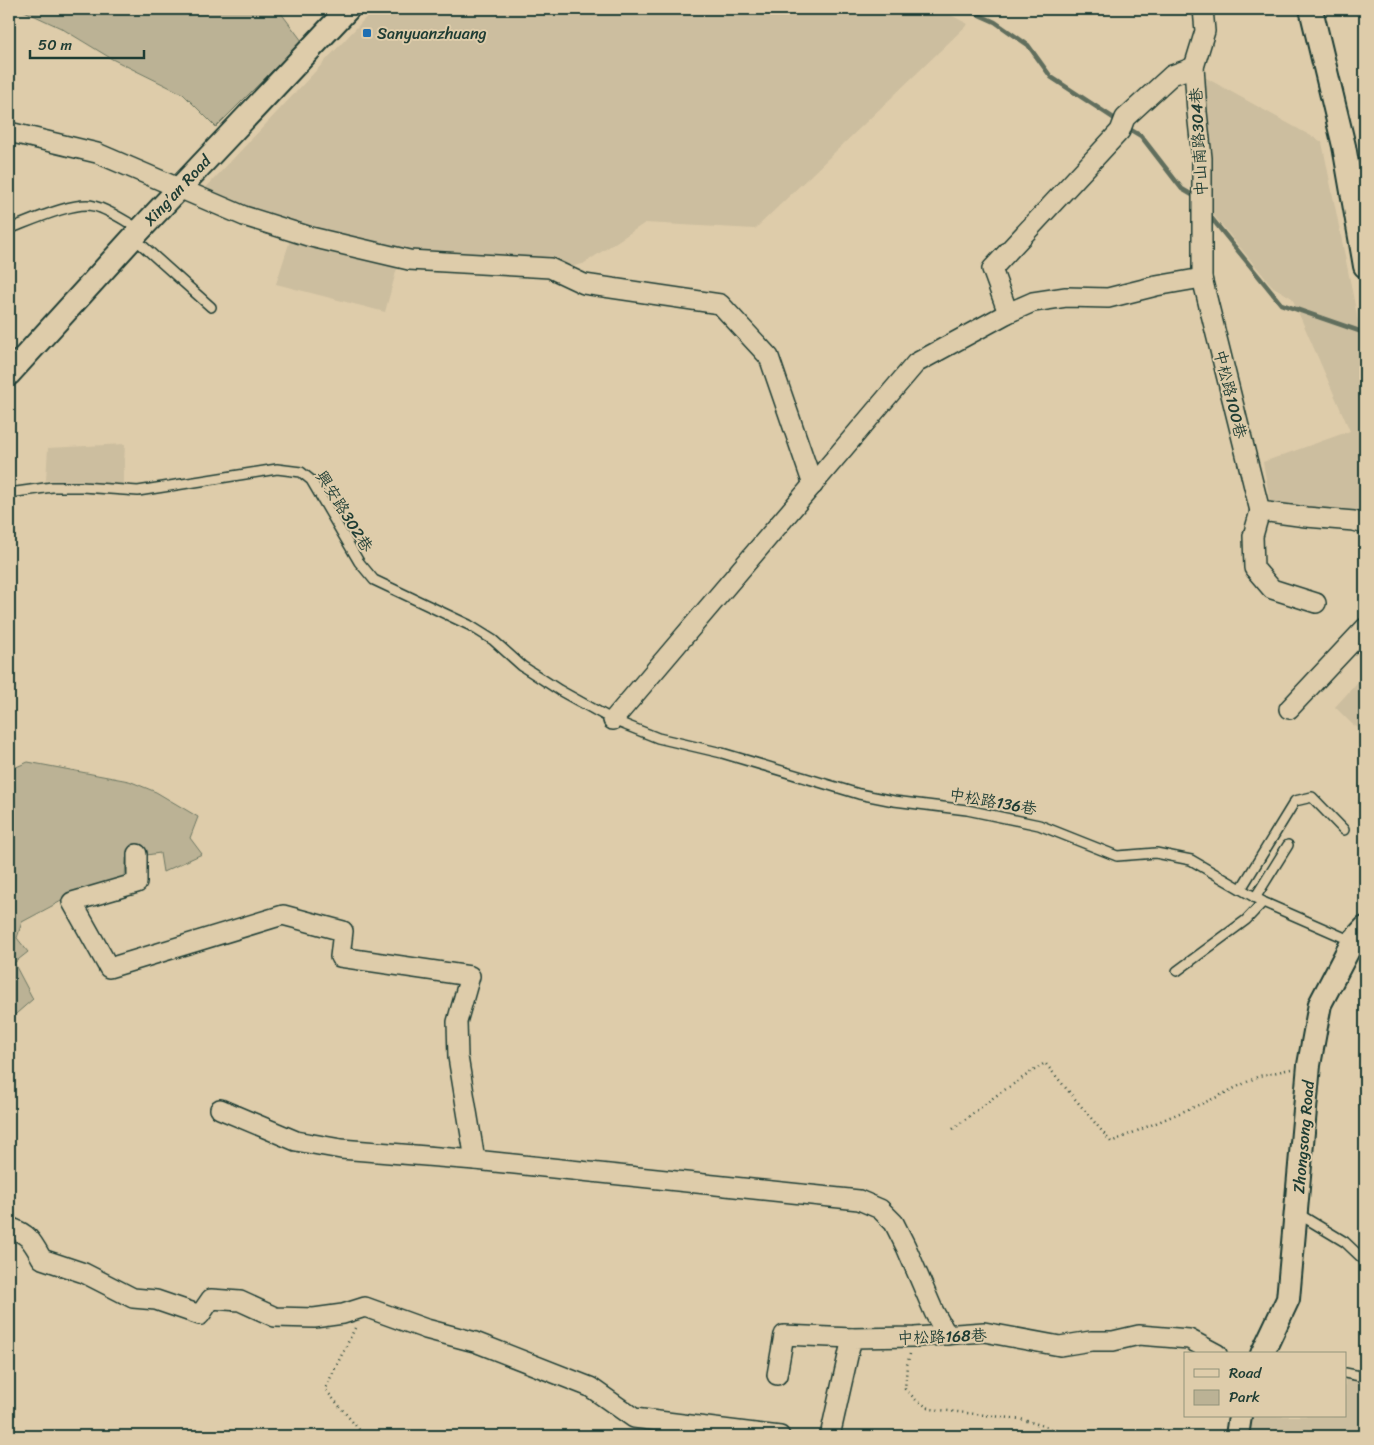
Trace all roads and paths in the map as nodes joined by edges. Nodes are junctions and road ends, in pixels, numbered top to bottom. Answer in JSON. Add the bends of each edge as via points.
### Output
{"nodes":[{"id":1,"x":348,"y":9,"type":"edge"},
{"id":2,"x":1203,"y":9,"type":"edge"},
{"id":3,"x":1311,"y":9,"type":"edge"},
{"id":4,"x":1194,"y":68,"type":"junction"},
{"id":5,"x":9,"y":132,"type":"edge"},
{"id":6,"x":179,"y":188,"type":"junction"},
{"id":7,"x":9,"y":228,"type":"edge"},
{"id":8,"x":136,"y":233,"type":"junction"},
{"id":9,"x":1365,"y":266,"type":"edge"},
{"id":10,"x":1202,"y":278,"type":"junction"},
{"id":11,"x":212,"y":307,"type":"dead end"},
{"id":12,"x":1008,"y":313,"type":"junction"},
{"id":13,"x":9,"y":374,"type":"edge"},
{"id":14,"x":813,"y":484,"type":"junction"},
{"id":15,"x":9,"y":493,"type":"edge"},
{"id":16,"x":1260,"y":511,"type":"junction"},
{"id":17,"x":1365,"y":524,"type":"edge"},
{"id":18,"x":1316,"y":603,"type":"dead end"},
{"id":19,"x":1365,"y":628,"type":"edge"},
{"id":20,"x":1289,"y":709,"type":"dead end"},
{"id":21,"x":613,"y":720,"type":"junction"},
{"id":22,"x":1344,"y":830,"type":"dead end"},
{"id":23,"x":1288,"y":845,"type":"dead end"},
{"id":24,"x":137,"y":854,"type":"dead end"},
{"id":25,"x":1241,"y":889,"type":"junction"},
{"id":26,"x":1259,"y":900,"type":"junction"},
{"id":27,"x":1359,"y":935,"type":"edge"},
{"id":28,"x":1176,"y":971,"type":"dead end"},
{"id":29,"x":1309,"y":1064,"type":"junction"},
{"id":30,"x":220,"y":1109,"type":"dead end"},
{"id":31,"x":953,"y":1129,"type":"dead end"},
{"id":32,"x":475,"y":1160,"type":"junction"},
{"id":33,"x":1297,"y":1213,"type":"junction"},
{"id":34,"x":9,"y":1226,"type":"edge"},
{"id":35,"x":1365,"y":1261,"type":"edge"},
{"id":36,"x":365,"y":1307,"type":"junction"},
{"id":37,"x":946,"y":1335,"type":"junction"},
{"id":38,"x":915,"y":1337,"type":"junction"},
{"id":39,"x":852,"y":1338,"type":"junction"},
{"id":40,"x":1213,"y":1352,"type":"edge"},
{"id":41,"x":1263,"y":1352,"type":"edge"},
{"id":42,"x":1346,"y":1373,"type":"edge"},
{"id":43,"x":777,"y":1376,"type":"dead end"},
{"id":44,"x":1365,"y":1377,"type":"edge"},
{"id":45,"x":1240,"y":1418,"type":"edge"},
{"id":46,"x":368,"y":1436,"type":"edge"},
{"id":47,"x":780,"y":1436,"type":"edge"},
{"id":48,"x":830,"y":1436,"type":"edge"},
{"id":49,"x":1070,"y":1436,"type":"edge"},
{"id":50,"x":1237,"y":1436,"type":"edge"}],
"edges":[{"from":1,"to":6,"type":"street","name":"Xing’an Road"},
{"from":2,"to":4,"type":"street","name":"中山南路304巷","via":[[1205,32]]},
{"from":3,"to":9,"type":"street","via":[[1344,146]]},
{"from":4,"to":10,"type":"street","name":"中山南路304巷","via":[[1202,158]]},
{"from":4,"to":12,"type":"street","via":[[1172,75],[1125,118],[1120,131],[992,269]]},
{"from":5,"to":6,"type":"street","via":[[97,153]]},
{"from":6,"to":8,"type":"street","name":"Xing’an Road"},
{"from":6,"to":14,"type":"street","via":[[244,216],[310,237],[410,260],[550,268],[584,284],[720,304],[769,357]]},
{"from":7,"to":8,"type":"lane","via":[[76,205],[93,205],[109,212]]},
{"from":8,"to":11,"type":"lane"},
{"from":8,"to":13,"type":"street","name":"Xing’an Road"},
{"from":10,"to":12,"type":"street","via":[[1108,298],[1066,297],[1033,302]]},
{"from":10,"to":16,"type":"street","name":"中松路100巷"},
{"from":12,"to":14,"type":"street","via":[[916,363]]},
{"from":14,"to":21,"type":"street"},
{"from":15,"to":21,"type":"lane","name":"興安路302巷","via":[[52,487],[138,491],[277,469],[301,472],[311,480],[359,562],[374,580],[469,625],[522,666]]},
{"from":16,"to":17,"type":"street"},
{"from":16,"to":18,"type":"street","name":"中松路100巷","via":[[1253,536],[1254,568],[1272,589]]},
{"from":19,"to":20,"type":"street"},
{"from":21,"to":25,"type":"lane","name":"中松路136巷","via":[[658,738],[722,753],[859,794],[1040,825],[1117,856],[1156,853],[1191,860]]},
{"from":22,"to":25,"type":"lane","via":[[1312,797],[1295,800]]},
{"from":23,"to":26,"type":"lane"},
{"from":24,"to":32,"type":"street","via":[[137,883],[72,902],[110,968],[283,915],[343,932],[340,957],[470,976],[457,1022],[458,1057]]},
{"from":25,"to":26,"type":"lane","name":"中松路136巷"},
{"from":26,"to":27,"type":"lane","name":"中松路136巷"},
{"from":26,"to":28,"type":"lane","via":[[1246,920]]},
{"from":27,"to":29,"type":"street","name":"Zhongsong Road","via":[[1320,1004]]},
{"from":29,"to":31,"type":"path","via":[[1259,1076],[1111,1142],[1045,1063]]},
{"from":29,"to":33,"type":"street","name":"Zhongsong Road"},
{"from":30,"to":32,"type":"street","via":[[296,1141],[342,1149]]},
{"from":32,"to":37,"type":"street","via":[[859,1200],[880,1209],[894,1223]]},
{"from":33,"to":35,"type":"lane","via":[[1345,1242]]},
{"from":33,"to":41,"type":"street","name":"Zhongsong Road","via":[[1288,1299]]},
{"from":34,"to":36,"type":"street","via":[[24,1232],[42,1259],[84,1273],[133,1298],[156,1300],[200,1314],[211,1299],[240,1301],[275,1317],[314,1318]]},
{"from":36,"to":46,"type":"path","via":[[326,1389],[361,1432]]},
{"from":36,"to":47,"type":"street","via":[[475,1342],[590,1387],[634,1418]]},
{"from":37,"to":38,"type":"street","name":"中松路168巷"},
{"from":37,"to":40,"type":"street","name":"中松路168巷","via":[[984,1332],[1060,1346],[1139,1335],[1189,1339]]},
{"from":38,"to":39,"type":"street","name":"中松路168巷"},
{"from":38,"to":49,"type":"path","via":[[907,1365],[905,1389],[917,1401],[931,1409],[1020,1419]]},
{"from":39,"to":43,"type":"street","name":"中松路168巷","via":[[784,1335]]},
{"from":39,"to":48,"type":"street"},
{"from":42,"to":44,"type":"lane"},
{"from":45,"to":50,"type":"street"}]}
